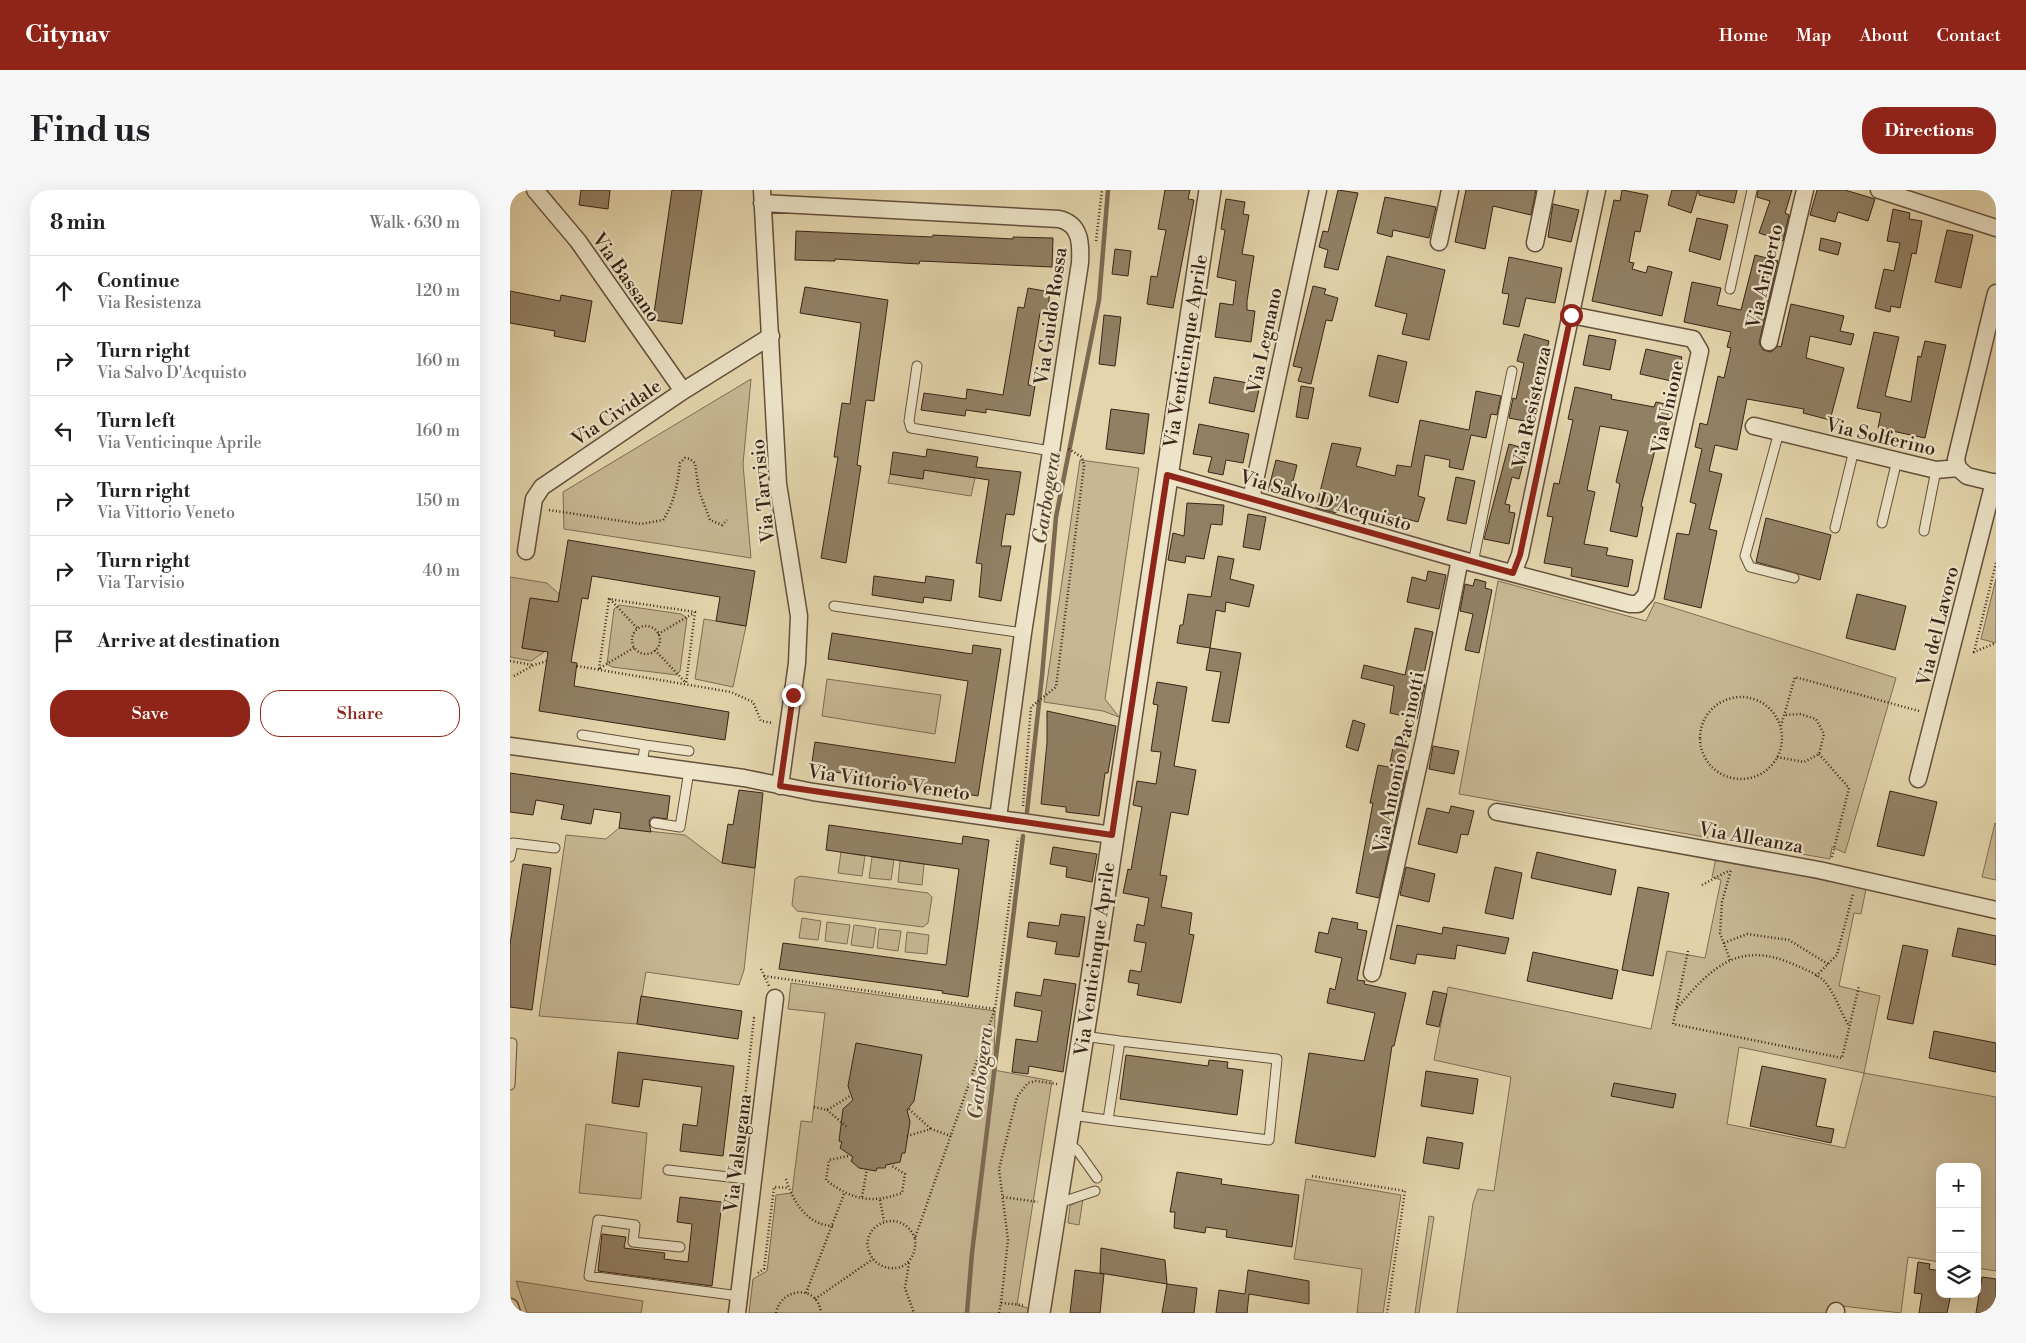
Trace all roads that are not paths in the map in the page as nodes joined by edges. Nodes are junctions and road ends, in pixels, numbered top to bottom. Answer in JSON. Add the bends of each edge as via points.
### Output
{"nodes":[{"id":1,"x":535,"y":190,"type":"edge"},
{"id":2,"x":1210,"y":190,"type":"edge"},
{"id":3,"x":1318,"y":190,"type":"edge"},
{"id":4,"x":1450,"y":190,"type":"edge"},
{"id":5,"x":1546,"y":190,"type":"edge"},
{"id":6,"x":1596,"y":190,"type":"edge"},
{"id":7,"x":1752,"y":190,"type":"edge"},
{"id":8,"x":1805,"y":190,"type":"edge"},
{"id":9,"x":1887,"y":191,"type":"edge"},
{"id":10,"x":762,"y":197,"type":"edge"},
{"id":11,"x":1996,"y":228,"type":"edge"},
{"id":12,"x":1439,"y":242,"type":"dead end"},
{"id":13,"x":1535,"y":243,"type":"dead end"},
{"id":14,"x":1730,"y":289,"type":"dead end"},
{"id":15,"x":1996,"y":293,"type":"edge"},
{"id":16,"x":1571,"y":315,"type":"junction"},
{"id":17,"x":771,"y":336,"type":"junction"},
{"id":18,"x":1769,"y":342,"type":"dead end"},
{"id":19,"x":917,"y":366,"type":"dead end"},
{"id":20,"x":1512,"y":371,"type":"dead end"},
{"id":21,"x":683,"y":391,"type":"junction"},
{"id":22,"x":1754,"y":426,"type":"dead end"},
{"id":23,"x":1779,"y":432,"type":"junction"},
{"id":24,"x":1058,"y":449,"type":"junction"},
{"id":25,"x":1854,"y":450,"type":"junction"},
{"id":26,"x":1897,"y":460,"type":"junction"},
{"id":27,"x":1958,"y":468,"type":"junction"},
{"id":28,"x":1936,"y":470,"type":"junction"},
{"id":29,"x":1167,"y":475,"type":"junction"},
{"id":30,"x":1995,"y":483,"type":"edge"},
{"id":31,"x":1250,"y":499,"type":"junction"},
{"id":32,"x":1882,"y":523,"type":"dead end"},
{"id":33,"x":1835,"y":528,"type":"dead end"},
{"id":34,"x":1924,"y":531,"type":"dead end"},
{"id":35,"x":526,"y":551,"type":"dead end"},
{"id":36,"x":1467,"y":561,"type":"junction"},
{"id":37,"x":1513,"y":573,"type":"junction"},
{"id":38,"x":1794,"y":578,"type":"dead end"},
{"id":39,"x":1638,"y":604,"type":"joint"},
{"id":40,"x":834,"y":606,"type":"dead end"},
{"id":41,"x":1023,"y":633,"type":"junction"},
{"id":42,"x":582,"y":736,"type":"dead end"},
{"id":43,"x":645,"y":745,"type":"junction"},
{"id":44,"x":510,"y":746,"type":"edge"},
{"id":45,"x":689,"y":751,"type":"dead end"},
{"id":46,"x":642,"y":764,"type":"junction"},
{"id":47,"x":689,"y":771,"type":"junction"},
{"id":48,"x":1918,"y":779,"type":"dead end"},
{"id":49,"x":780,"y":786,"type":"junction"},
{"id":50,"x":1497,"y":812,"type":"dead end"},
{"id":51,"x":998,"y":818,"type":"junction"},
{"id":52,"x":655,"y":823,"type":"dead end"},
{"id":53,"x":1112,"y":835,"type":"junction"},
{"id":54,"x":555,"y":848,"type":"dead end"},
{"id":55,"x":510,"y":858,"type":"edge"},
{"id":56,"x":1996,"y":910,"type":"edge"},
{"id":57,"x":1372,"y":974,"type":"dead end"},
{"id":58,"x":775,"y":998,"type":"dead end"},
{"id":59,"x":1083,"y":1036,"type":"junction"},
{"id":60,"x":1120,"y":1042,"type":"junction"},
{"id":61,"x":510,"y":1043,"type":"edge"},
{"id":62,"x":510,"y":1084,"type":"edge"},
{"id":63,"x":1070,"y":1114,"type":"junction"},
{"id":64,"x":1108,"y":1120,"type":"junction"},
{"id":65,"x":1072,"y":1146,"type":"junction"},
{"id":66,"x":668,"y":1170,"type":"dead end"},
{"id":67,"x":1097,"y":1178,"type":"dead end"},
{"id":68,"x":755,"y":1180,"type":"junction"},
{"id":69,"x":1096,"y":1191,"type":"dead end"},
{"id":70,"x":1057,"y":1203,"type":"junction"},
{"id":71,"x":680,"y":1247,"type":"dead end"},
{"id":72,"x":740,"y":1296,"type":"junction"},
{"id":73,"x":510,"y":1307,"type":"edge"},
{"id":74,"x":1034,"y":1309,"type":"edge"},
{"id":75,"x":512,"y":1313,"type":"edge"},
{"id":76,"x":737,"y":1313,"type":"edge"}],
"edges":[{"from":1,"to":21,"type":"street","name":"Via Bassano","via":[[578,241]]},
{"from":2,"to":29,"type":"street","name":"Via Venticinque Aprile"},
{"from":3,"to":31,"type":"street","name":"Via Legnano"},
{"from":4,"to":12,"type":"street"},
{"from":5,"to":13,"type":"street"},
{"from":6,"to":16,"type":"street","name":"Via Resistenza"},
{"from":7,"to":14,"type":"lane"},
{"from":8,"to":18,"type":"street","name":"Via Ariberto"},
{"from":9,"to":11,"type":"street"},
{"from":10,"to":17,"type":"street","name":"Via Tarvisio"},
{"from":10,"to":24,"type":"street","name":"Via Guido Rossa","via":[[1059,219],[1071,224],[1080,241],[1080,263]]},
{"from":15,"to":27,"type":"street","via":[[1956,459]]},
{"from":16,"to":37,"type":"street","name":"Via Resistenza","via":[[1520,555]]},
{"from":16,"to":39,"type":"street","name":"Via Unione","via":[[1693,339],[1700,351],[1646,595]]},
{"from":17,"to":21,"type":"street","name":"Via Cividale"},
{"from":17,"to":49,"type":"street","name":"Via Tarvisio","via":[[778,484],[800,625]]},
{"from":19,"to":24,"type":"lane","via":[[909,421],[911,428]]},
{"from":20,"to":36,"type":"lane"},
{"from":21,"to":35,"type":"street","name":"Via Cividale","via":[[542,487],[536,494]]},
{"from":22,"to":23,"type":"street","name":"Via Solferino"},
{"from":23,"to":25,"type":"street","name":"Via Solferino"},
{"from":23,"to":38,"type":"lane","via":[[1744,556],[1750,566]]},
{"from":24,"to":41,"type":"street","name":"Via Guido Rossa"},
{"from":25,"to":26,"type":"street","name":"Via Solferino"},
{"from":25,"to":33,"type":"lane"},
{"from":26,"to":28,"type":"street","name":"Via Solferino"},
{"from":26,"to":32,"type":"lane"},
{"from":27,"to":28,"type":"street","name":"Via Solferino"},
{"from":27,"to":30,"type":"street","name":"Via Solferino","via":[[1967,476]]},
{"from":28,"to":34,"type":"lane"},
{"from":29,"to":31,"type":"street","name":"Via Salvo D'Acquisto"},
{"from":29,"to":53,"type":"street","name":"Via Venticinque Aprile"},
{"from":30,"to":48,"type":"street","name":"Via del Lavoro"},
{"from":31,"to":36,"type":"street","name":"Via Salvo D'Acquisto"},
{"from":36,"to":37,"type":"street","name":"Via Salvo D'Acquisto"},
{"from":36,"to":57,"type":"street","name":"Via Antonio Pacinotti"},
{"from":37,"to":39,"type":"street","name":"Via Salvo D'Acquisto"},
{"from":40,"to":41,"type":"lane"},
{"from":41,"to":51,"type":"street","name":"Via Guido Rossa"},
{"from":42,"to":43,"type":"lane"},
{"from":43,"to":45,"type":"lane"},
{"from":43,"to":46,"type":"lane"},
{"from":44,"to":46,"type":"street","name":"Via Vittorio Veneto"},
{"from":46,"to":47,"type":"street","name":"Via Vittorio Veneto"},
{"from":47,"to":49,"type":"street","name":"Via Vittorio Veneto"},
{"from":47,"to":52,"type":"lane","via":[[680,827]]},
{"from":49,"to":51,"type":"street","name":"Via Vittorio Veneto"},
{"from":50,"to":56,"type":"street","name":"Via Alleanza","via":[[1732,862]]},
{"from":51,"to":53,"type":"street","name":"Via Vittorio Veneto"},
{"from":53,"to":59,"type":"street","name":"Via Venticinque Aprile"},
{"from":54,"to":55,"type":"lane","via":[[513,843]]},
{"from":58,"to":68,"type":"street","name":"Via Valsugana"},
{"from":59,"to":60,"type":"lane"},
{"from":59,"to":63,"type":"street","name":"Via Venticinque Aprile"},
{"from":60,"to":64,"type":"lane"},
{"from":60,"to":64,"type":"lane","via":[[1277,1059],[1269,1140]]},
{"from":61,"to":62,"type":"lane"},
{"from":63,"to":64,"type":"lane"},
{"from":63,"to":65,"type":"street","name":"Via Venticinque Aprile"},
{"from":65,"to":67,"type":"lane"},
{"from":65,"to":70,"type":"street","name":"Via Venticinque Aprile"},
{"from":66,"to":68,"type":"lane"},
{"from":68,"to":72,"type":"street","name":"Via Valsugana"},
{"from":69,"to":70,"type":"lane"},
{"from":70,"to":74,"type":"street","name":"Via Venticinque Aprile"},
{"from":71,"to":72,"type":"lane","via":[[633,1242],[635,1225],[598,1220],[589,1276]]},
{"from":72,"to":76,"type":"street","name":"Via Valsugana"},
{"from":73,"to":75,"type":"street"}]}
